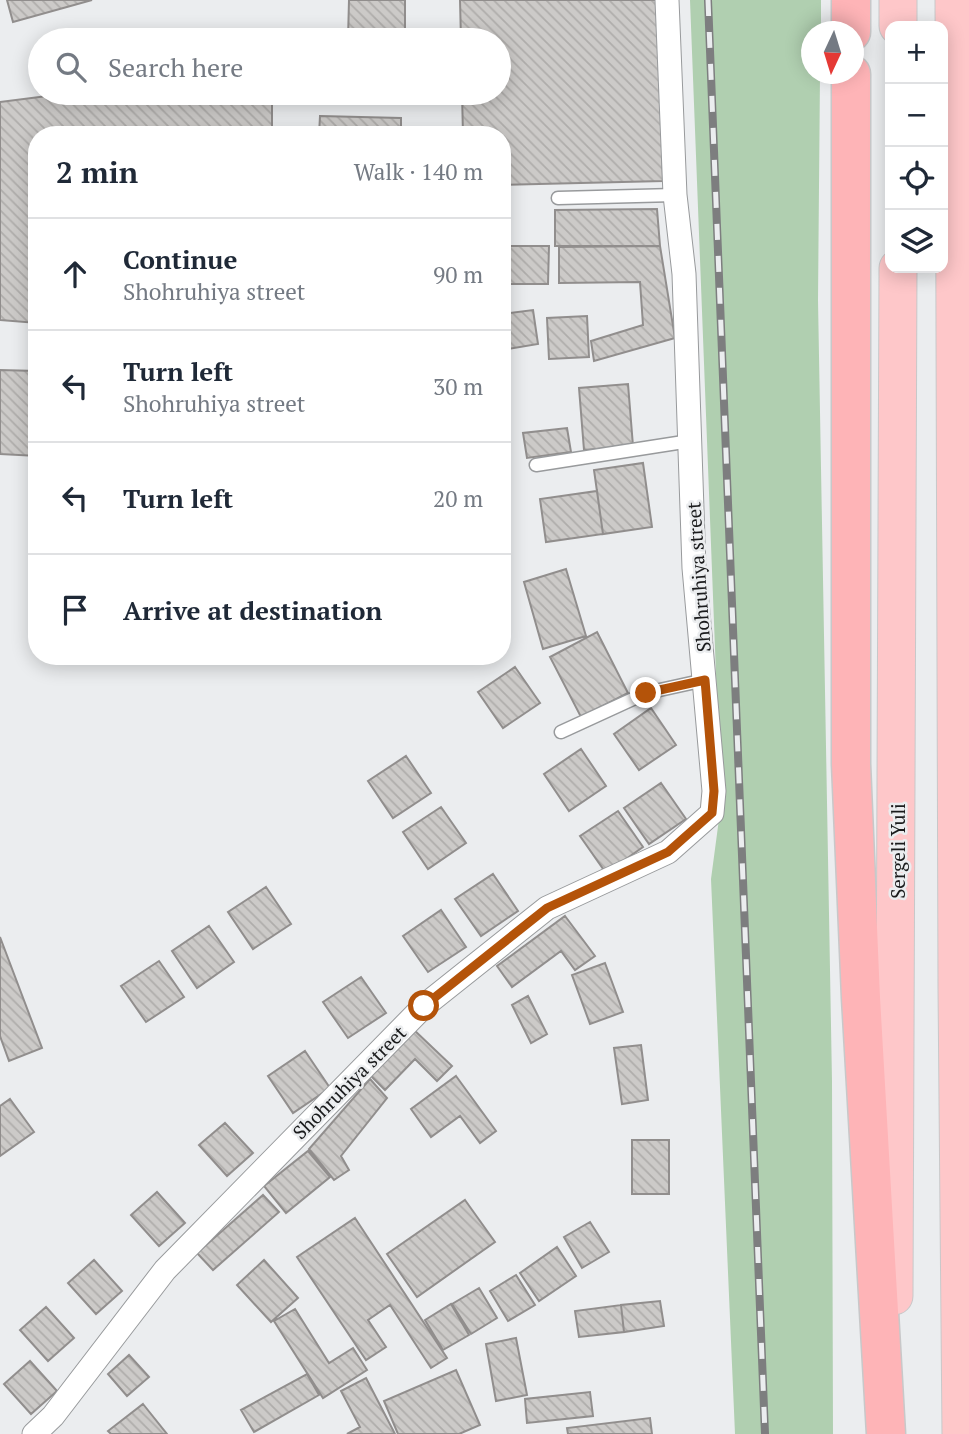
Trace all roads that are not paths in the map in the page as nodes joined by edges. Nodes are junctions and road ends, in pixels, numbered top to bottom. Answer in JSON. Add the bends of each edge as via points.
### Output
{"nodes":[{"id":1,"x":667,"y":0,"type":"edge"},
{"id":2,"x":851,"y":0,"type":"edge"},
{"id":3,"x":898,"y":0,"type":"edge"},
{"id":4,"x":954,"y":0,"type":"edge"},
{"id":5,"x":851,"y":21,"type":"edge"},
{"id":6,"x":898,"y":21,"type":"edge"},
{"id":7,"x":851,"y":84,"type":"edge"},
{"id":8,"x":676,"y":195,"type":"junction"},
{"id":9,"x":558,"y":198,"type":"dead end"},
{"id":10,"x":898,"y":273,"type":"edge"},
{"id":11,"x":690,"y":441,"type":"junction"},
{"id":12,"x":536,"y":465,"type":"dead end"},
{"id":13,"x":705,"y":680,"type":"junction"},
{"id":14,"x":561,"y":732,"type":"dead end"},
{"id":15,"x":34,"y":1434,"type":"edge"},
{"id":16,"x":886,"y":1434,"type":"edge"},
{"id":17,"x":893,"y":1434,"type":"edge"},
{"id":18,"x":961,"y":1434,"type":"edge"}],
"edges":[{"from":1,"to":8,"type":"street","name":"Shohruhiya street"},
{"from":2,"to":5,"type":"highway"},
{"from":3,"to":6,"type":"main road"},
{"from":4,"to":18,"type":"main road"},
{"from":7,"to":16,"type":"highway","via":[[851,764]]},
{"from":8,"to":9,"type":"lane"},
{"from":8,"to":11,"type":"street","name":"Shohruhiya street"},
{"from":10,"to":17,"type":"main road","name":"Sergeli Yuli"},
{"from":11,"to":12,"type":"lane"},
{"from":11,"to":13,"type":"street","name":"Shohruhiya street","via":[[694,568]]},
{"from":13,"to":14,"type":"lane","via":[[646,693]]},
{"from":13,"to":15,"type":"street","name":"Shohruhiya street","via":[[712,813],[668,852],[547,908],[424,1006],[165,1270],[53,1416]]}]}
